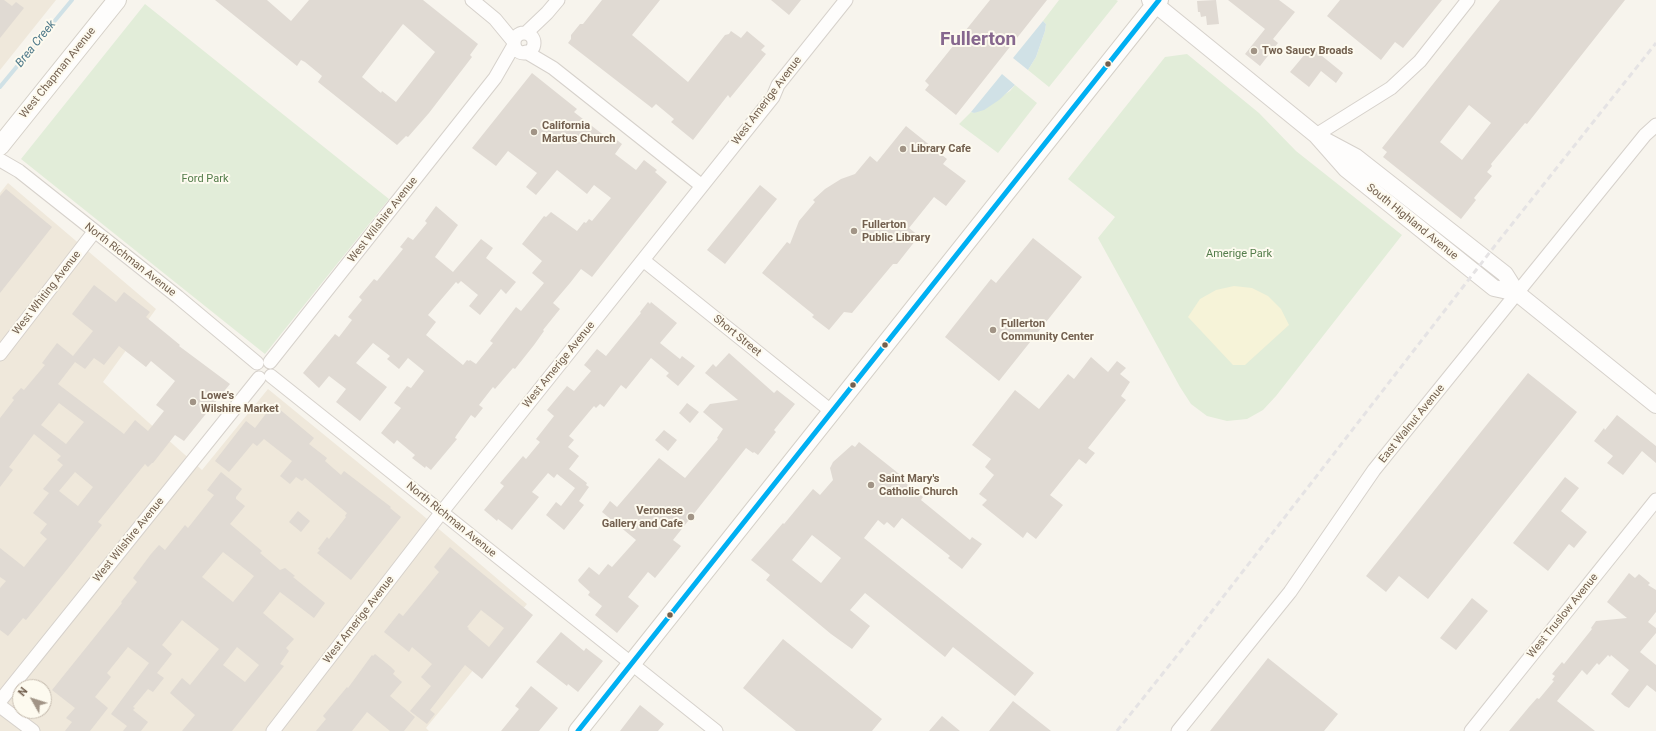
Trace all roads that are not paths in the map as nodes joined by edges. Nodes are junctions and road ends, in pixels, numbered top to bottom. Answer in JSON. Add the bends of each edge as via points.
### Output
{"nodes":[{"id":1,"x":117,"y":0,"type":"edge"},
{"id":2,"x":472,"y":0,"type":"edge"},
{"id":3,"x":558,"y":0,"type":"edge"},
{"id":4,"x":846,"y":0,"type":"edge"},
{"id":5,"x":1468,"y":0,"type":"edge"},
{"id":6,"x":1155,"y":2,"type":"edge"},
{"id":7,"x":524,"y":43,"type":"junction"},
{"id":8,"x":1656,"y":125,"type":"edge"},
{"id":9,"x":1316,"y":135,"type":"junction"},
{"id":10,"x":0,"y":146,"type":"edge"},
{"id":11,"x":0,"y":160,"type":"edge"},
{"id":12,"x":702,"y":186,"type":"junction"},
{"id":13,"x":94,"y":232,"type":"junction"},
{"id":14,"x":643,"y":260,"type":"junction"},
{"id":15,"x":1517,"y":293,"type":"junction"},
{"id":16,"x":0,"y":354,"type":"edge"},
{"id":17,"x":263,"y":362,"type":"junction"},
{"id":18,"x":265,"y":377,"type":"junction"},
{"id":19,"x":1656,"y":405,"type":"edge"},
{"id":20,"x":831,"y":411,"type":"junction"},
{"id":21,"x":1656,"y":500,"type":"edge"},
{"id":22,"x":441,"y":513,"type":"junction"},
{"id":23,"x":632,"y":664,"type":"junction"},
{"id":24,"x":0,"y":701,"type":"edge"},
{"id":25,"x":0,"y":706,"type":"edge"},
{"id":26,"x":33,"y":731,"type":"edge"},
{"id":27,"x":272,"y":731,"type":"edge"},
{"id":28,"x":578,"y":731,"type":"edge"},
{"id":29,"x":716,"y":731,"type":"edge"},
{"id":30,"x":1178,"y":731,"type":"edge"},
{"id":31,"x":1471,"y":731,"type":"edge"}],
"edges":[{"from":1,"to":10,"type":"main road","name":"West Chapman Avenue"},
{"from":2,"to":7,"type":"street"},
{"from":3,"to":7,"type":"street","name":"West Wilshire Avenue"},
{"from":4,"to":12,"type":"street","name":"West Amerige Avenue"},
{"from":5,"to":9,"type":"street","via":[[1420,61],[1391,88]]},
{"from":6,"to":9,"type":"street","name":"South Highland Avenue"},
{"from":6,"to":20,"type":"main road"},
{"from":7,"to":12,"type":"street"},
{"from":7,"to":17,"type":"street","name":"West Wilshire Avenue"},
{"from":8,"to":15,"type":"street","name":"East Walnut Avenue"},
{"from":9,"to":15,"type":"street","name":"South Highland Avenue","via":[[1356,157],[1505,274]]},
{"from":11,"to":13,"type":"street","name":"North Richman Avenue","via":[[19,172]]},
{"from":12,"to":14,"type":"street","name":"West Amerige Avenue"},
{"from":13,"to":16,"type":"street","name":"West Whiting Avenue"},
{"from":13,"to":17,"type":"street","name":"North Richman Avenue"},
{"from":14,"to":20,"type":"street","name":"Short Street"},
{"from":14,"to":22,"type":"street","name":"West Amerige Avenue"},
{"from":15,"to":19,"type":"street","name":"South Highland Avenue"},
{"from":15,"to":30,"type":"street","name":"East Walnut Avenue","via":[[1374,470],[1290,592]]},
{"from":17,"to":18,"type":"street","via":[[273,370]]},
{"from":17,"to":18,"type":"street","via":[[254,370],[256,376]]},
{"from":18,"to":22,"type":"street","name":"North Richman Avenue","via":[[334,425]]},
{"from":18,"to":24,"type":"street","name":"West Wilshire Avenue"},
{"from":20,"to":23,"type":"main road"},
{"from":21,"to":31,"type":"street","name":"West Truslow Avenue"},
{"from":22,"to":23,"type":"street","name":"North Richman Avenue"},
{"from":22,"to":27,"type":"street","name":"West Amerige Avenue"},
{"from":23,"to":28,"type":"main road"},
{"from":23,"to":29,"type":"street","name":"North Richman Avenue"},
{"from":25,"to":26,"type":"street"}]}
